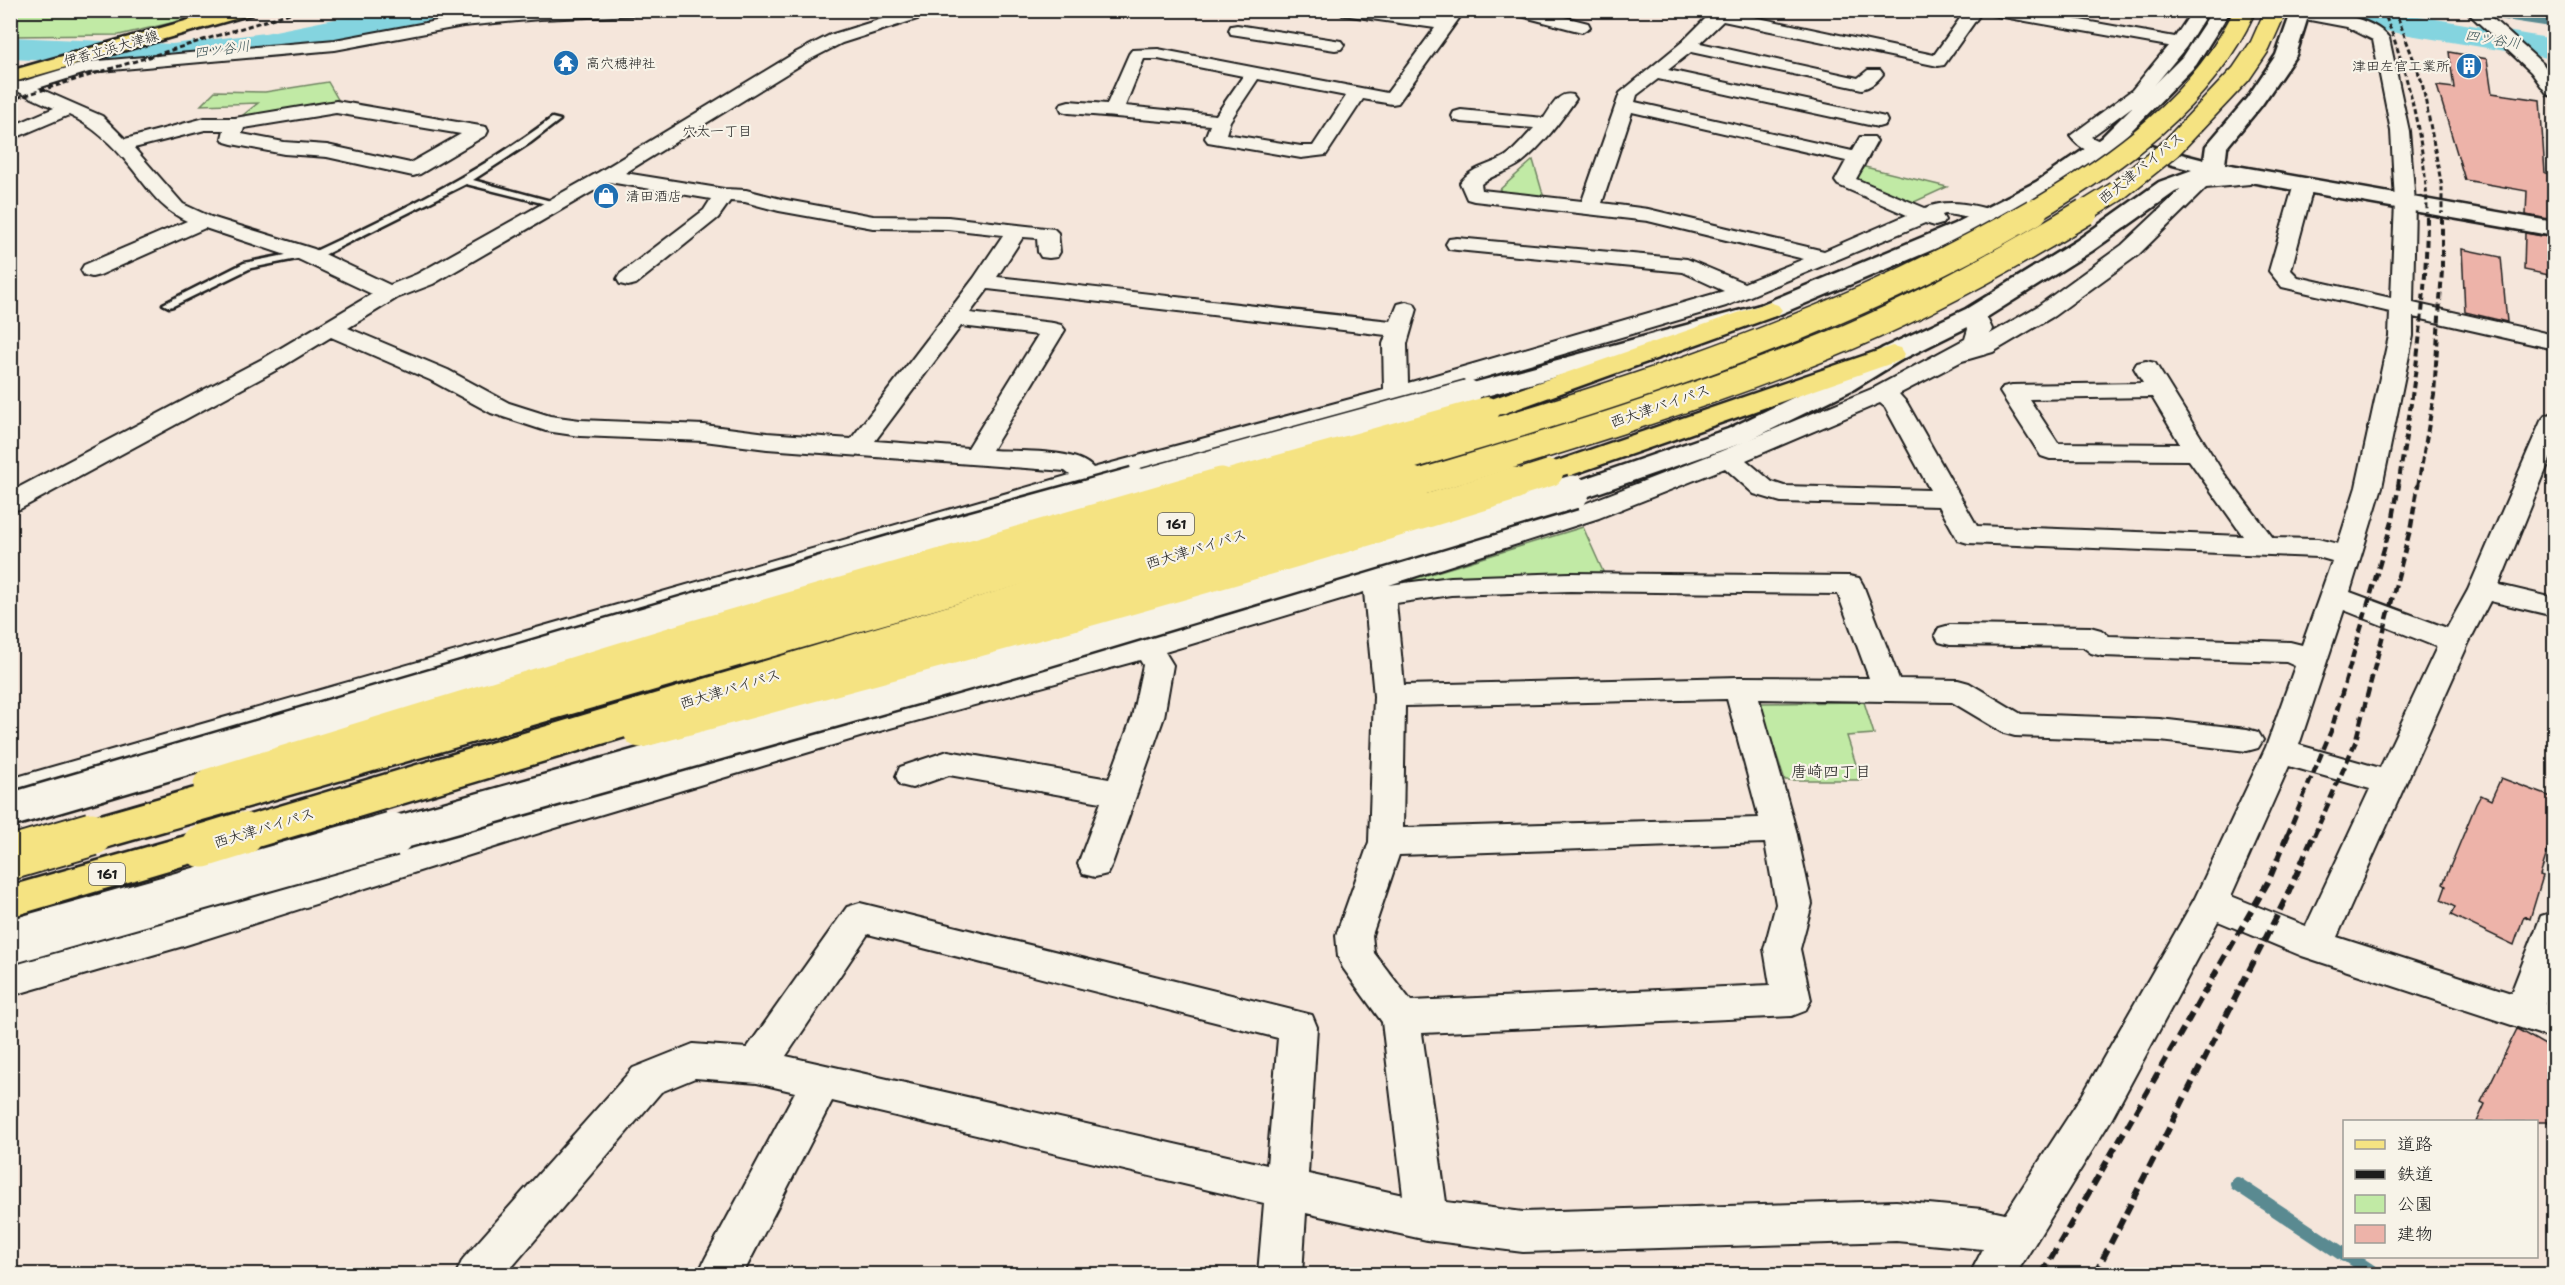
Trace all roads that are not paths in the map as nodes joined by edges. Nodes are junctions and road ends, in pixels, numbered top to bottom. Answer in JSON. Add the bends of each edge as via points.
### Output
{"nodes":[{"id":1,"x":246,"y":10,"type":"edge"},
{"id":2,"x":637,"y":10,"type":"edge"},
{"id":3,"x":930,"y":10,"type":"edge"},
{"id":4,"x":1342,"y":10,"type":"edge"},
{"id":5,"x":1515,"y":10,"type":"edge"},
{"id":6,"x":1695,"y":10,"type":"edge"},
{"id":7,"x":1776,"y":10,"type":"edge"},
{"id":8,"x":1976,"y":10,"type":"edge"},
{"id":9,"x":1992,"y":10,"type":"edge"},
{"id":10,"x":2201,"y":10,"type":"edge"},
{"id":11,"x":2222,"y":10,"type":"edge"},
{"id":12,"x":2245,"y":10,"type":"edge"},
{"id":13,"x":2473,"y":10,"type":"edge"},
{"id":14,"x":2292,"y":12,"type":"edge"},
{"id":15,"x":1363,"y":13,"type":"junction"},
{"id":16,"x":1594,"y":14,"type":"dead end"},
{"id":17,"x":1718,"y":16,"type":"junction"},
{"id":18,"x":1451,"y":18,"type":"edge"},
{"id":19,"x":1761,"y":25,"type":"junction"},
{"id":20,"x":1237,"y":30,"type":"dead end"},
{"id":21,"x":2180,"y":42,"type":"junction"},
{"id":22,"x":1335,"y":45,"type":"junction"},
{"id":23,"x":1688,"y":46,"type":"junction"},
{"id":24,"x":2546,"y":70,"type":"edge"},
{"id":25,"x":1254,"y":72,"type":"junction"},
{"id":26,"x":1655,"y":73,"type":"junction"},
{"id":27,"x":1874,"y":74,"type":"dead end"},
{"id":28,"x":1304,"y":82,"type":"junction"},
{"id":29,"x":14,"y":83,"type":"edge"},
{"id":30,"x":2554,"y":91,"type":"edge"},
{"id":31,"x":1358,"y":92,"type":"junction"},
{"id":32,"x":1567,"y":99,"type":"dead end"},
{"id":33,"x":1625,"y":105,"type":"junction"},
{"id":34,"x":1069,"y":107,"type":"dead end"},
{"id":35,"x":71,"y":108,"type":"junction"},
{"id":36,"x":1113,"y":112,"type":"junction"},
{"id":37,"x":1461,"y":116,"type":"dead end"},
{"id":38,"x":555,"y":120,"type":"dead end"},
{"id":39,"x":1221,"y":122,"type":"junction"},
{"id":40,"x":235,"y":124,"type":"junction"},
{"id":41,"x":1549,"y":124,"type":"junction"},
{"id":42,"x":10,"y":134,"type":"edge"},
{"id":43,"x":2103,"y":145,"type":"junction"},
{"id":44,"x":121,"y":146,"type":"junction"},
{"id":45,"x":1857,"y":158,"type":"junction"},
{"id":46,"x":2214,"y":169,"type":"junction"},
{"id":47,"x":2246,"y":174,"type":"junction"},
{"id":48,"x":606,"y":176,"type":"junction"},
{"id":49,"x":466,"y":181,"type":"junction"},
{"id":50,"x":2304,"y":184,"type":"junction"},
{"id":51,"x":724,"y":195,"type":"junction"},
{"id":52,"x":2405,"y":202,"type":"junction"},
{"id":53,"x":554,"y":205,"type":"junction"},
{"id":54,"x":1590,"y":208,"type":"junction"},
{"id":55,"x":1923,"y":215,"type":"junction"},
{"id":56,"x":1989,"y":216,"type":"junction"},
{"id":57,"x":204,"y":221,"type":"junction"},
{"id":58,"x":1962,"y":229,"type":"junction"},
{"id":59,"x":2554,"y":229,"type":"edge"},
{"id":60,"x":1017,"y":230,"type":"junction"},
{"id":61,"x":1457,"y":244,"type":"dead end"},
{"id":62,"x":1049,"y":252,"type":"dead end"},
{"id":63,"x":309,"y":256,"type":"junction"},
{"id":64,"x":1826,"y":258,"type":"junction"},
{"id":65,"x":92,"y":270,"type":"dead end"},
{"id":66,"x":628,"y":279,"type":"dead end"},
{"id":67,"x":982,"y":282,"type":"junction"},
{"id":68,"x":1744,"y":291,"type":"junction"},
{"id":69,"x":389,"y":293,"type":"junction"},
{"id":70,"x":169,"y":304,"type":"dead end"},
{"id":71,"x":2401,"y":307,"type":"junction"},
{"id":72,"x":1769,"y":310,"type":"joint"},
{"id":73,"x":1975,"y":314,"type":"junction"},
{"id":74,"x":954,"y":318,"type":"junction"},
{"id":75,"x":329,"y":328,"type":"junction"},
{"id":76,"x":2554,"y":342,"type":"edge"},
{"id":77,"x":1954,"y":356,"type":"junction"},
{"id":78,"x":2146,"y":368,"type":"dead end"},
{"id":79,"x":2160,"y":390,"type":"junction"},
{"id":80,"x":1882,"y":393,"type":"junction"},
{"id":81,"x":1396,"y":394,"type":"junction"},
{"id":82,"x":1477,"y":401,"type":"junction"},
{"id":83,"x":2554,"y":421,"type":"edge"},
{"id":84,"x":1251,"y":434,"type":"junction"},
{"id":85,"x":858,"y":447,"type":"junction"},
{"id":86,"x":2198,"y":452,"type":"junction"},
{"id":87,"x":976,"y":455,"type":"junction"},
{"id":88,"x":1728,"y":458,"type":"junction"},
{"id":89,"x":1087,"y":478,"type":"junction"},
{"id":90,"x":1561,"y":483,"type":"junction"},
{"id":91,"x":1946,"y":498,"type":"junction"},
{"id":92,"x":10,"y":502,"type":"edge"},
{"id":93,"x":2265,"y":546,"type":"junction"},
{"id":94,"x":2348,"y":556,"type":"junction"},
{"id":95,"x":1377,"y":588,"type":"junction"},
{"id":96,"x":2482,"y":590,"type":"junction"},
{"id":97,"x":2334,"y":596,"type":"junction"},
{"id":98,"x":2554,"y":607,"type":"edge"},
{"id":99,"x":1950,"y":635,"type":"dead end"},
{"id":100,"x":2454,"y":642,"type":"junction"},
{"id":101,"x":1147,"y":647,"type":"junction"},
{"id":102,"x":2312,"y":661,"type":"junction"},
{"id":103,"x":1740,"y":688,"type":"junction"},
{"id":104,"x":1888,"y":688,"type":"junction"},
{"id":105,"x":1390,"y":696,"type":"junction"},
{"id":106,"x":2247,"y":740,"type":"dead end"},
{"id":107,"x":2280,"y":752,"type":"junction"},
{"id":108,"x":912,"y":776,"type":"dead end"},
{"id":109,"x":2390,"y":783,"type":"junction"},
{"id":110,"x":10,"y":791,"type":"edge"},
{"id":111,"x":1120,"y":793,"type":"junction"},
{"id":112,"x":10,"y":810,"type":"edge"},
{"id":113,"x":1779,"y":830,"type":"junction"},
{"id":114,"x":1386,"y":842,"type":"junction"},
{"id":115,"x":203,"y":846,"type":"junction"},
{"id":116,"x":10,"y":848,"type":"edge"},
{"id":117,"x":10,"y":858,"type":"edge"},
{"id":118,"x":1095,"y":864,"type":"dead end"},
{"id":119,"x":10,"y":902,"type":"edge"},
{"id":120,"x":2210,"y":903,"type":"junction"},
{"id":121,"x":2554,"y":926,"type":"edge"},
{"id":122,"x":10,"y":942,"type":"edge"},
{"id":123,"x":2315,"y":945,"type":"junction"},
{"id":124,"x":10,"y":981,"type":"edge"},
{"id":125,"x":1401,"y":1018,"type":"junction"},
{"id":126,"x":2539,"y":1018,"type":"edge"},
{"id":127,"x":757,"y":1066,"type":"junction"},
{"id":128,"x":822,"y":1082,"type":"junction"},
{"id":129,"x":1286,"y":1190,"type":"junction"},
{"id":130,"x":1427,"y":1220,"type":"junction"},
{"id":131,"x":2015,"y":1238,"type":"junction"},
{"id":132,"x":478,"y":1275,"type":"edge"},
{"id":133,"x":720,"y":1275,"type":"edge"},
{"id":134,"x":1280,"y":1275,"type":"edge"},
{"id":135,"x":1992,"y":1275,"type":"edge"}],
"edges":[{"from":1,"to":29,"type":"main road","name":"伊香立浜大津線","via":[[68,60]]},
{"from":2,"to":29,"type":"street","via":[[379,26],[335,45],[87,67]]},
{"from":3,"to":48,"type":"street","via":[[828,43]]},
{"from":4,"to":15,"type":"street"},
{"from":5,"to":16,"type":"street","via":[[1581,29]]},
{"from":6,"to":17,"type":"street"},
{"from":7,"to":19,"type":"street"},
{"from":8,"to":19,"type":"street","via":[[1938,61]]},
{"from":9,"to":21,"type":"street"},
{"from":10,"to":21,"type":"street"},
{"from":11,"to":43,"type":"street","via":[[2189,62]]},
{"from":12,"to":117,"type":"main road","name":"西大津バイパス","number":"161","bridge":true,"via":[[2229,40],[2177,105],[2139,140],[2080,182],[2006,228],[1798,328],[1653,381],[1498,431]]},
{"from":13,"to":24,"type":"street"},
{"from":14,"to":46,"type":"street","via":[[2286,55],[2217,146]]},
{"from":14,"to":52,"type":"street","via":[[2354,22],[2381,38],[2400,131]]},
{"from":14,"to":115,"type":"main road","name":"西大津バイパス","number":"161","bridge":true,"via":[[2260,46],[2241,74],[2171,148],[2116,192],[2039,240],[1828,346],[1681,400],[1521,452]]},
{"from":15,"to":18,"type":"street"},
{"from":15,"to":22,"type":"street"},
{"from":17,"to":19,"type":"street"},
{"from":17,"to":23,"type":"street"},
{"from":18,"to":31,"type":"street","via":[[1392,99]]},
{"from":20,"to":22,"type":"street"},
{"from":21,"to":43,"type":"street","via":[[2138,94],[2080,136],[2085,142]]},
{"from":22,"to":28,"type":"street"},
{"from":23,"to":26,"type":"street"},
{"from":23,"to":27,"type":"street","via":[[1862,84]]},
{"from":24,"to":30,"type":"street"},
{"from":25,"to":28,"type":"street"},
{"from":25,"to":36,"type":"street","via":[[1158,54],[1138,54]]},
{"from":25,"to":39,"type":"street"},
{"from":26,"to":33,"type":"street","via":[[1629,93]]},
{"from":26,"to":45,"type":"street","via":[[1879,119]]},
{"from":28,"to":31,"type":"street"},
{"from":29,"to":35,"type":"street"},
{"from":31,"to":39,"type":"street","via":[[1319,151],[1301,152],[1215,138]]},
{"from":32,"to":41,"type":"street"},
{"from":33,"to":45,"type":"street"},
{"from":33,"to":54,"type":"street"},
{"from":34,"to":36,"type":"street"},
{"from":35,"to":42,"type":"street"},
{"from":35,"to":44,"type":"street","via":[[95,120]]},
{"from":36,"to":39,"type":"street"},
{"from":37,"to":41,"type":"street"},
{"from":38,"to":49,"type":"lane"},
{"from":40,"to":40,"type":"street","via":[[336,107],[479,131],[413,170],[327,151],[232,138]]},
{"from":40,"to":44,"type":"street","via":[[205,124]]},
{"from":41,"to":54,"type":"street","via":[[1513,160],[1483,172],[1470,183],[1474,195]]},
{"from":43,"to":46,"type":"street"},
{"from":43,"to":56,"type":"street","via":[[2044,187]]},
{"from":44,"to":57,"type":"street","via":[[176,208]]},
{"from":45,"to":55,"type":"street","via":[[1845,181]]},
{"from":46,"to":47,"type":"street"},
{"from":46,"to":73,"type":"street","via":[[2167,187],[2084,246]]},
{"from":47,"to":50,"type":"street"},
{"from":47,"to":77,"type":"street","via":[[2243,180],[2199,183],[2130,250],[2046,311],[1985,346]]},
{"from":48,"to":51,"type":"street"},
{"from":48,"to":53,"type":"street"},
{"from":49,"to":53,"type":"lane"},
{"from":49,"to":63,"type":"lane","via":[[390,221]]},
{"from":50,"to":52,"type":"street"},
{"from":50,"to":71,"type":"street","via":[[2280,271],[2290,282]]},
{"from":51,"to":60,"type":"street","via":[[873,222],[948,223]]},
{"from":51,"to":66,"type":"street","via":[[711,214]]},
{"from":52,"to":59,"type":"street"},
{"from":52,"to":71,"type":"street"},
{"from":53,"to":69,"type":"street","via":[[425,279]]},
{"from":54,"to":64,"type":"street","via":[[1648,215]]},
{"from":55,"to":56,"type":"street","via":[[1942,208]]},
{"from":55,"to":58,"type":"street"},
{"from":55,"to":64,"type":"street"},
{"from":56,"to":58,"type":"street"},
{"from":57,"to":63,"type":"street"},
{"from":57,"to":65,"type":"street"},
{"from":58,"to":72,"type":"street"},
{"from":60,"to":62,"type":"street","via":[[1047,233]]},
{"from":60,"to":67,"type":"street"},
{"from":61,"to":68,"type":"street","via":[[1687,266]]},
{"from":63,"to":69,"type":"street"},
{"from":63,"to":70,"type":"lane","via":[[248,265]]},
{"from":64,"to":68,"type":"street"},
{"from":67,"to":74,"type":"street"},
{"from":67,"to":81,"type":"street","via":[[1142,299],[1185,314],[1403,319],[1395,344]]},
{"from":68,"to":81,"type":"street"},
{"from":69,"to":75,"type":"street"},
{"from":71,"to":76,"type":"street"},
{"from":71,"to":94,"type":"street","via":[[2401,336],[2369,487]]},
{"from":72,"to":82,"type":"main road"},
{"from":73,"to":77,"type":"street","via":[[1980,329],[1975,343]]},
{"from":73,"to":90,"type":"street","via":[[1738,435]]},
{"from":74,"to":85,"type":"street"},
{"from":74,"to":87,"type":"street","via":[[1053,330]]},
{"from":75,"to":85,"type":"street","via":[[439,375],[500,408],[546,423]]},
{"from":75,"to":92,"type":"street","via":[[272,363]]},
{"from":77,"to":80,"type":"street"},
{"from":78,"to":79,"type":"street"},
{"from":79,"to":86,"type":"street"},
{"from":79,"to":86,"type":"street","via":[[2012,392],[2050,451]]},
{"from":80,"to":88,"type":"street"},
{"from":80,"to":91,"type":"street","via":[[1896,403]]},
{"from":81,"to":84,"type":"street"},
{"from":82,"to":112,"type":"street","bridge":true,"via":[[971,529]]},
{"from":82,"to":116,"type":"main road","bridge":true,"via":[[463,705]]},
{"from":83,"to":96,"type":"street"},
{"from":84,"to":89,"type":"street"},
{"from":84,"to":95,"type":"street"},
{"from":85,"to":87,"type":"street"},
{"from":86,"to":93,"type":"street"},
{"from":87,"to":89,"type":"street","via":[[1069,463]]},
{"from":88,"to":91,"type":"street","via":[[1763,488],[1781,494]]},
{"from":88,"to":95,"type":"street"},
{"from":89,"to":110,"type":"street"},
{"from":90,"to":115,"type":"main road","bridge":true,"via":[[1384,525],[1010,633]]},
{"from":90,"to":122,"type":"street","bridge":true,"via":[[1016,659]]},
{"from":91,"to":93,"type":"street","via":[[1968,534]]},
{"from":93,"to":94,"type":"street","via":[[2318,548]]},
{"from":94,"to":97,"type":"street"},
{"from":95,"to":101,"type":"street"},
{"from":95,"to":104,"type":"street","via":[[1570,582],[1849,585]]},
{"from":95,"to":105,"type":"street"},
{"from":96,"to":98,"type":"street"},
{"from":96,"to":100,"type":"street"},
{"from":97,"to":100,"type":"street"},
{"from":97,"to":102,"type":"street"},
{"from":99,"to":102,"type":"street","via":[[2090,637],[2102,646],[2290,652]]},
{"from":100,"to":109,"type":"street"},
{"from":101,"to":111,"type":"street","via":[[1158,665],[1148,717]]},
{"from":101,"to":124,"type":"street","via":[[548,816]]},
{"from":102,"to":107,"type":"street"},
{"from":103,"to":104,"type":"street"},
{"from":103,"to":105,"type":"street"},
{"from":103,"to":113,"type":"street"},
{"from":104,"to":106,"type":"street","via":[[1958,691],[2015,725],[2160,730]]},
{"from":105,"to":114,"type":"street"},
{"from":107,"to":109,"type":"street"},
{"from":107,"to":120,"type":"street"},
{"from":108,"to":111,"type":"street","via":[[948,763]]},
{"from":109,"to":123,"type":"street"},
{"from":111,"to":118,"type":"street"},
{"from":113,"to":114,"type":"street"},
{"from":113,"to":125,"type":"street","via":[[1794,904],[1782,949],[1792,1000]]},
{"from":114,"to":125,"type":"street","via":[[1354,935],[1356,957]]},
{"from":115,"to":119,"type":"main road","name":"西大津バイパス","number":"161"},
{"from":120,"to":123,"type":"street"},
{"from":120,"to":131,"type":"street","via":[[2097,1107]]},
{"from":121,"to":126,"type":"street"},
{"from":123,"to":126,"type":"street"},
{"from":125,"to":130,"type":"street"},
{"from":127,"to":128,"type":"street"},
{"from":127,"to":129,"type":"street","via":[[860,917],[1298,1027]]},
{"from":127,"to":132,"type":"street","via":[[693,1060],[647,1080]]},
{"from":128,"to":129,"type":"street"},
{"from":128,"to":133,"type":"street"},
{"from":129,"to":130,"type":"street"},
{"from":129,"to":134,"type":"street"},
{"from":130,"to":131,"type":"street","via":[[1523,1232],[1896,1221],[1982,1229]]},
{"from":131,"to":135,"type":"street"}]}
